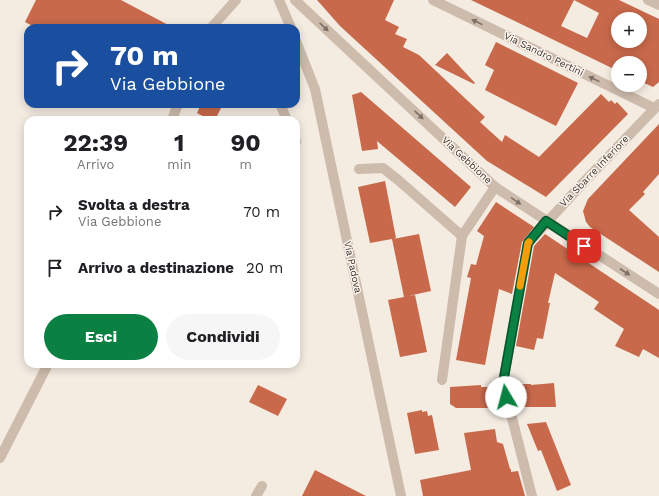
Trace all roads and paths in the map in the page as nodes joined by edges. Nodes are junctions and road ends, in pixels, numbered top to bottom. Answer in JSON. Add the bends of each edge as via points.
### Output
{"nodes":[{"id":1,"x":236,"y":0,"type":"edge"},
{"id":2,"x":279,"y":0,"type":"edge"},
{"id":3,"x":295,"y":0,"type":"edge"},
{"id":4,"x":433,"y":0,"type":"edge"},
{"id":5,"x":648,"y":0,"type":"edge"},
{"id":6,"x":659,"y":5,"type":"edge"},
{"id":7,"x":215,"y":24,"type":"edge"},
{"id":8,"x":289,"y":24,"type":"edge"},
{"id":9,"x":300,"y":51,"type":"edge"},
{"id":10,"x":657,"y":106,"type":"edge"},
{"id":11,"x":359,"y":169,"type":"dead end"},
{"id":12,"x":495,"y":186,"type":"junction"},
{"id":13,"x":546,"y":221,"type":"junction"},
{"id":14,"x":462,"y":236,"type":"junction"},
{"id":15,"x":659,"y":294,"type":"edge"},
{"id":16,"x":46,"y":368,"type":"edge"},
{"id":17,"x":442,"y":380,"type":"dead end"},
{"id":18,"x":0,"y":458,"type":"edge"},
{"id":19,"x":262,"y":486,"type":"dead end"},
{"id":20,"x":256,"y":496,"type":"edge"},
{"id":21,"x":400,"y":496,"type":"edge"},
{"id":22,"x":532,"y":496,"type":"edge"}],
"edges":[{"from":1,"to":7,"type":"street"},
{"from":2,"to":8,"type":"street"},
{"from":3,"to":12,"type":"street","name":"Via Gebbione","one_way":true},
{"from":10,"to":4,"type":"street","name":"Via Sandro Pertini","one_way":true},
{"from":5,"to":6,"type":"street"},
{"from":9,"to":21,"type":"street","name":"Via Padova","via":[[315,89]]},
{"from":10,"to":13,"type":"street","name":"Via Sbarre Inferiore"},
{"from":11,"to":14,"type":"street","via":[[383,168]]},
{"from":12,"to":13,"type":"street","name":"Via Gebbione","one_way":true},
{"from":12,"to":14,"type":"street"},
{"from":13,"to":15,"type":"street","name":"Via Gebbione","one_way":true},
{"from":13,"to":22,"type":"street","name":"Via Sbarre Inferiore","via":[[528,243],[503,383]]},
{"from":14,"to":17,"type":"street"},
{"from":16,"to":18,"type":"street"},
{"from":19,"to":20,"type":"street"}]}
